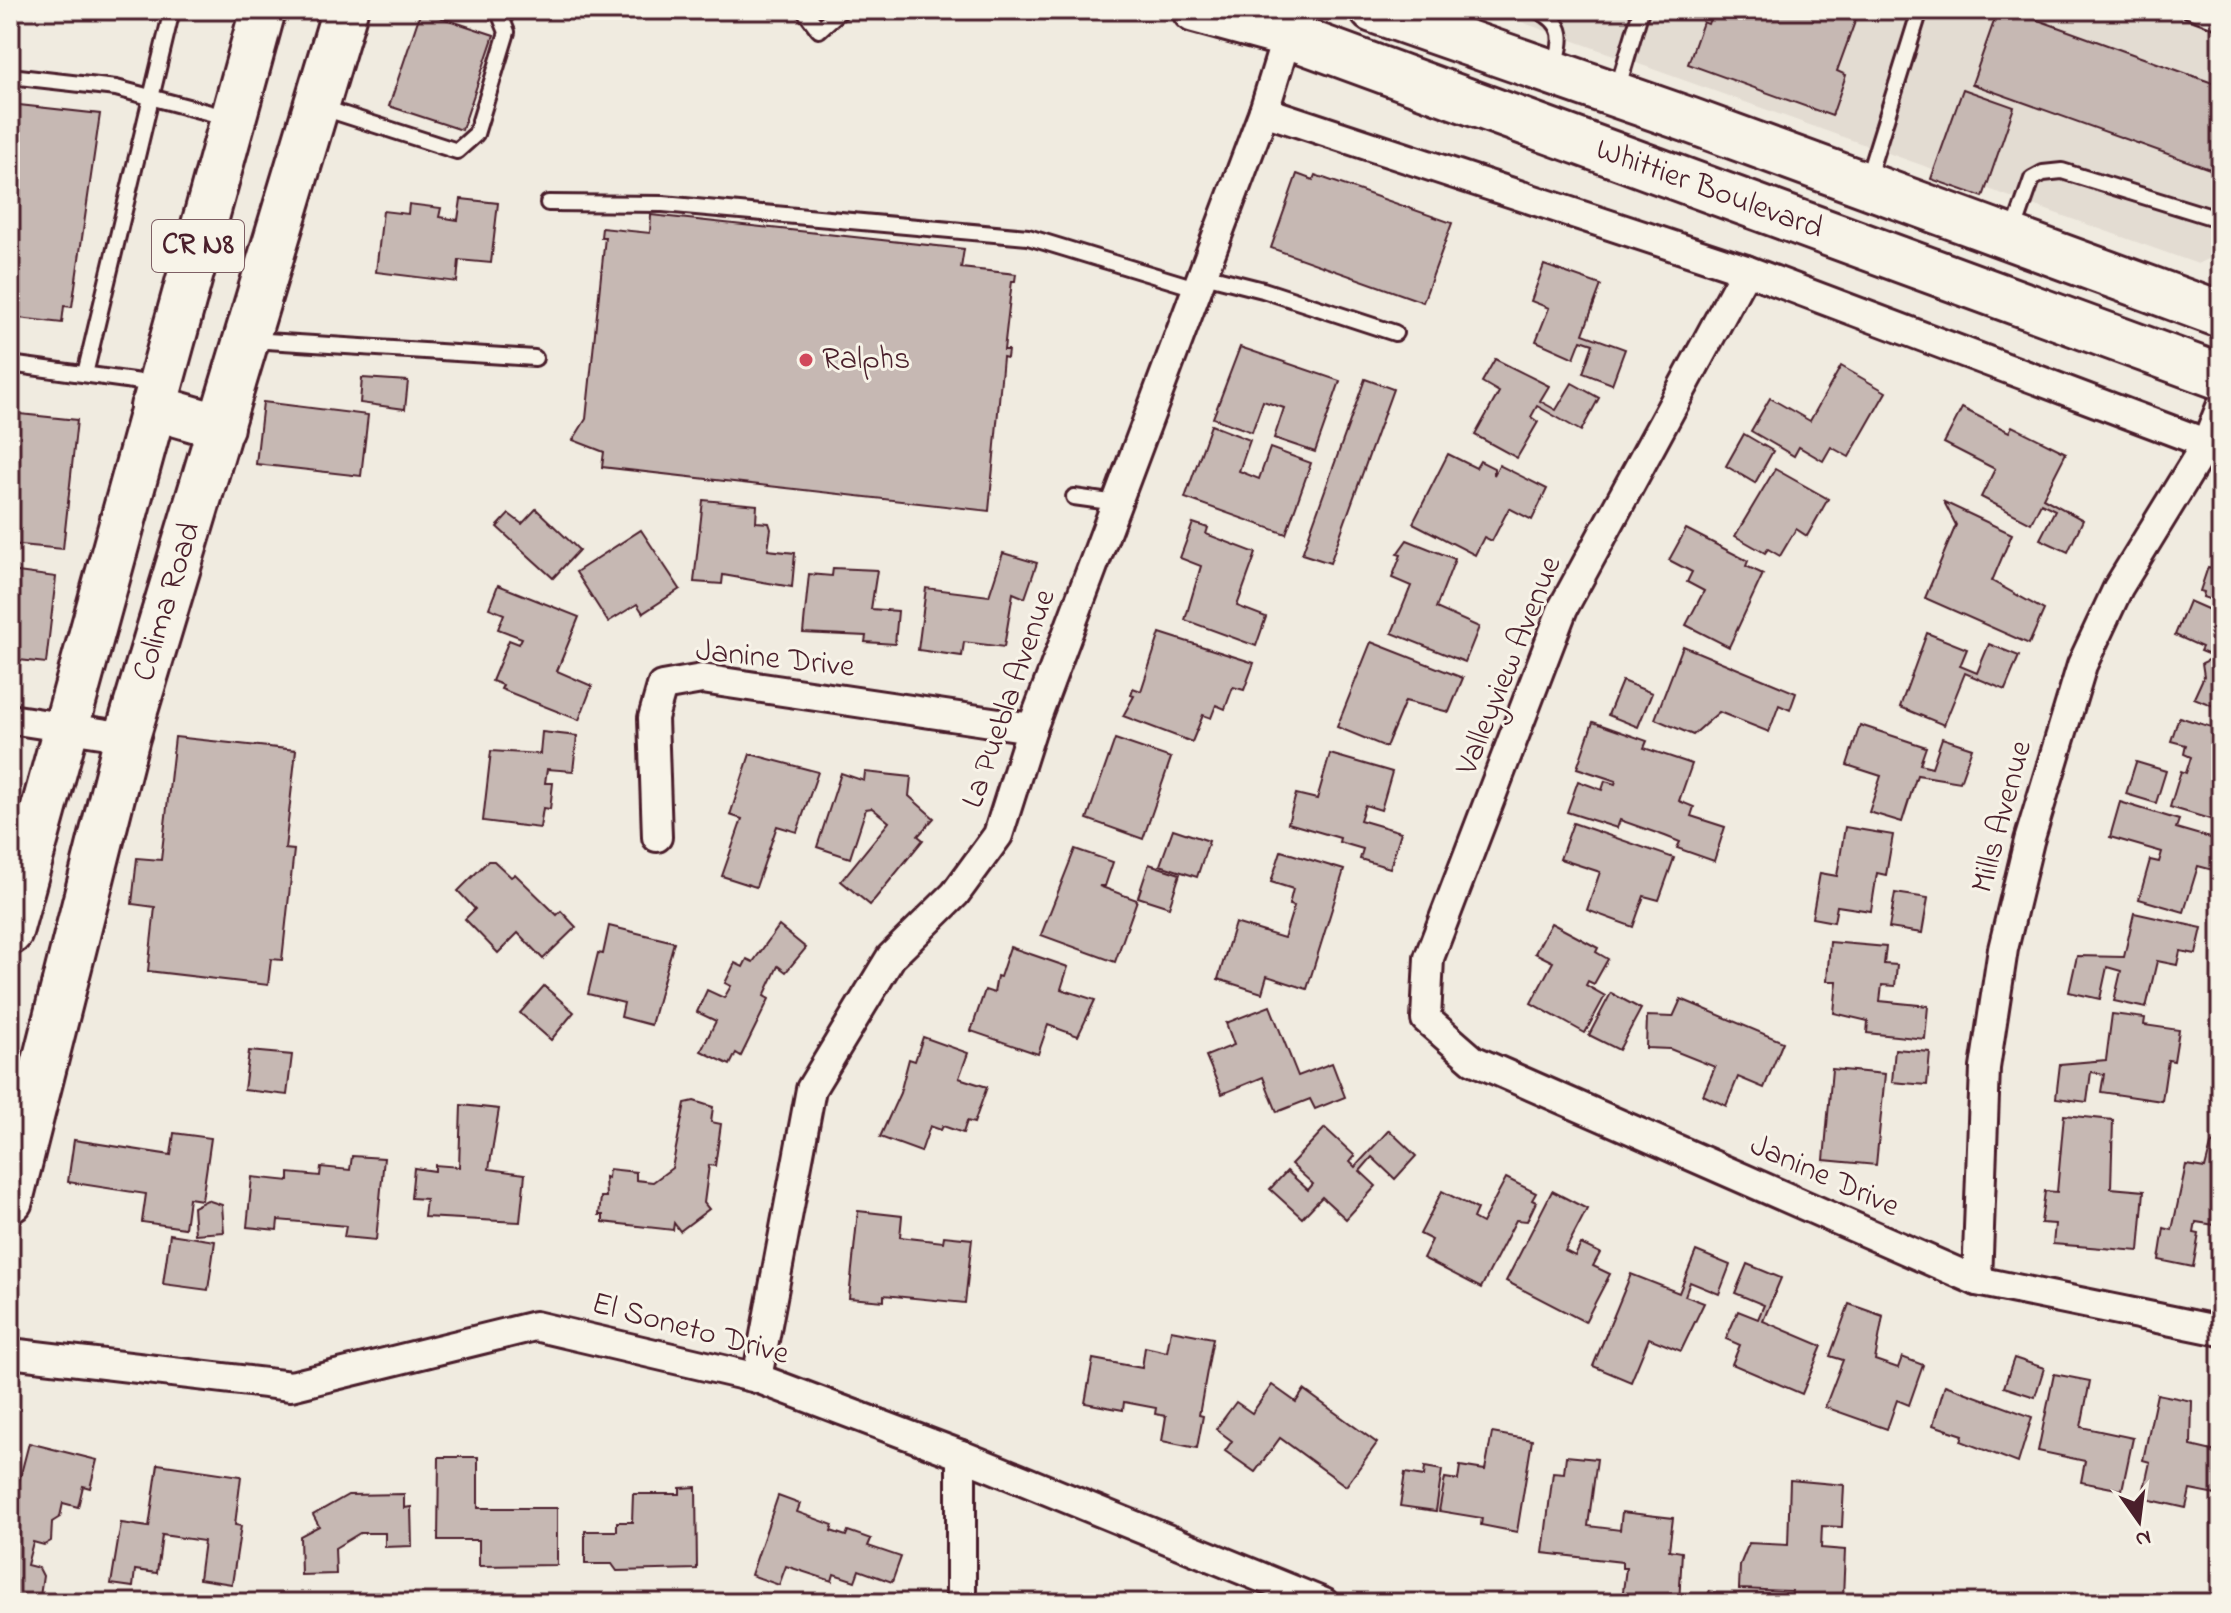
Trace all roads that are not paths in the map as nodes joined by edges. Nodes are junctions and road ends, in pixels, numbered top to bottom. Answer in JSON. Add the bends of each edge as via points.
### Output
{"nodes":[{"id":1,"x":172,"y":10,"type":"edge"},
{"id":2,"x":263,"y":10,"type":"edge"},
{"id":3,"x":345,"y":10,"type":"edge"},
{"id":4,"x":498,"y":10,"type":"edge"},
{"id":5,"x":804,"y":10,"type":"edge"},
{"id":6,"x":841,"y":10,"type":"edge"},
{"id":7,"x":1195,"y":10,"type":"edge"},
{"id":8,"x":1373,"y":10,"type":"edge"},
{"id":9,"x":1537,"y":10,"type":"edge"},
{"id":10,"x":1641,"y":10,"type":"edge"},
{"id":11,"x":1920,"y":10,"type":"edge"},
{"id":12,"x":2189,"y":10,"type":"edge"},
{"id":13,"x":1291,"y":22,"type":"edge"},
{"id":14,"x":2221,"y":22,"type":"edge"},
{"id":15,"x":1552,"y":72,"type":"junction"},
{"id":16,"x":10,"y":76,"type":"edge"},
{"id":17,"x":1616,"y":94,"type":"junction"},
{"id":18,"x":153,"y":99,"type":"junction"},
{"id":19,"x":317,"y":106,"type":"junction"},
{"id":20,"x":1264,"y":111,"type":"junction"},
{"id":21,"x":233,"y":119,"type":"junction"},
{"id":22,"x":1865,"y":184,"type":"junction"},
{"id":23,"x":548,"y":203,"type":"dead end"},
{"id":24,"x":2221,"y":220,"type":"edge"},
{"id":25,"x":2012,"y":238,"type":"junction"},
{"id":26,"x":1746,"y":270,"type":"junction"},
{"id":27,"x":1201,"y":282,"type":"junction"},
{"id":28,"x":2221,"y":315,"type":"edge"},
{"id":29,"x":1395,"y":333,"type":"dead end"},
{"id":30,"x":247,"y":340,"type":"junction"},
{"id":31,"x":535,"y":358,"type":"dead end"},
{"id":32,"x":10,"y":364,"type":"edge"},
{"id":33,"x":85,"y":374,"type":"junction"},
{"id":34,"x":2221,"y":377,"type":"edge"},
{"id":35,"x":156,"y":396,"type":"junction"},
{"id":36,"x":2221,"y":407,"type":"edge"},
{"id":37,"x":221,"y":427,"type":"junction"},
{"id":38,"x":2214,"y":447,"type":"edge"},
{"id":39,"x":1074,"y":497,"type":"dead end"},
{"id":40,"x":1117,"y":503,"type":"junction"},
{"id":41,"x":10,"y":719,"type":"edge"},
{"id":42,"x":64,"y":727,"type":"junction"},
{"id":43,"x":1032,"y":728,"type":"junction"},
{"id":44,"x":127,"y":737,"type":"junction"},
{"id":45,"x":657,"y":837,"type":"dead end"},
{"id":46,"x":10,"y":932,"type":"edge"},
{"id":47,"x":1426,"y":1019,"type":"joint"},
{"id":48,"x":10,"y":1200,"type":"edge"},
{"id":49,"x":1977,"y":1281,"type":"junction"},
{"id":50,"x":2221,"y":1331,"type":"edge"},
{"id":51,"x":10,"y":1353,"type":"edge"},
{"id":52,"x":757,"y":1378,"type":"junction"},
{"id":53,"x":961,"y":1455,"type":"junction"},
{"id":54,"x":961,"y":1603,"type":"edge"},
{"id":55,"x":1324,"y":1603,"type":"edge"}],
"edges":[{"from":1,"to":18,"type":"lane"},
{"from":2,"to":21,"type":"main road","name":"Colima Road","number":"CR N8"},
{"from":3,"to":19,"type":"main road","name":"Colima Road","number":"CR N8"},
{"from":4,"to":19,"type":"lane","via":[[507,32],[476,134],[457,151]]},
{"from":5,"to":6,"type":"lane","via":[[819,30]]},
{"from":7,"to":13,"type":"main road","name":"Whittier Boulevard"},
{"from":8,"to":15,"type":"main road","name":"Whittier Boulevard"},
{"from":9,"to":15,"type":"lane","via":[[1554,18],[1563,43]]},
{"from":10,"to":17,"type":"lane"},
{"from":11,"to":22,"type":"lane"},
{"from":12,"to":14,"type":"lane"},
{"from":13,"to":20,"type":"street","name":"La Puebla Avenue"},
{"from":13,"to":34,"type":"main road","name":"Whittier Boulevard"},
{"from":15,"to":17,"type":"main road","name":"Whittier Boulevard"},
{"from":16,"to":18,"type":"lane","via":[[116,88]]},
{"from":17,"to":22,"type":"main road","name":"Whittier Boulevard"},
{"from":18,"to":21,"type":"lane"},
{"from":18,"to":33,"type":"lane"},
{"from":19,"to":30,"type":"main road","name":"Colima Road","number":"CR N8"},
{"from":20,"to":26,"type":"street","name":"Whittier Boulevard"},
{"from":20,"to":27,"type":"street","name":"La Puebla Avenue"},
{"from":21,"to":35,"type":"main road","name":"Colima Road","number":"CR N8"},
{"from":22,"to":25,"type":"main road","name":"Whittier Boulevard"},
{"from":23,"to":27,"type":"lane","via":[[663,204],[1028,237]]},
{"from":24,"to":25,"type":"lane","via":[[2062,171],[2032,179]]},
{"from":25,"to":28,"type":"main road","name":"Whittier Boulevard"},
{"from":26,"to":38,"type":"street","name":"Whittier Boulevard"},
{"from":26,"to":47,"type":"street","name":"Valleyview Avenue","via":[[1563,608],[1429,958]]},
{"from":27,"to":29,"type":"lane","via":[[1263,290]]},
{"from":27,"to":40,"type":"street","name":"La Puebla Avenue"},
{"from":30,"to":31,"type":"lane"},
{"from":30,"to":37,"type":"main road","name":"Colima Road","number":"CR N8"},
{"from":32,"to":33,"type":"lane"},
{"from":33,"to":35,"type":"lane"},
{"from":35,"to":37,"type":"main road"},
{"from":35,"to":42,"type":"main road","name":"Colima Road","number":"CR N8"},
{"from":36,"to":38,"type":"street","name":"Mills Avenue"},
{"from":37,"to":44,"type":"main road","name":"Colima Road","number":"CR N8"},
{"from":38,"to":49,"type":"street","name":"Mills Avenue","via":[[2118,588],[2082,665],[2029,841],[2003,949],[1985,1068]]},
{"from":39,"to":40,"type":"lane"},
{"from":40,"to":43,"type":"street","name":"La Puebla Avenue"},
{"from":41,"to":42,"type":"street"},
{"from":42,"to":44,"type":"street"},
{"from":42,"to":46,"type":"main road","name":"Colima Road","number":"CR N8"},
{"from":43,"to":45,"type":"street","name":"Janine Drive","via":[[702,679],[662,686],[653,718]]},
{"from":43,"to":52,"type":"street","name":"La Puebla Avenue","via":[[998,835],[955,894],[891,957],[811,1089]]},
{"from":44,"to":48,"type":"main road","name":"Colima Road","number":"CR N8"},
{"from":47,"to":49,"type":"street","name":"Janine Drive","via":[[1473,1060]]},
{"from":49,"to":50,"type":"street","name":"Janine Drive"},
{"from":51,"to":52,"type":"street","name":"El Soneto Drive","via":[[291,1386],[535,1326]]},
{"from":52,"to":53,"type":"street","name":"El Soneto Drive"},
{"from":53,"to":54,"type":"street"},
{"from":53,"to":55,"type":"street","name":"El Soneto Drive"}]}
